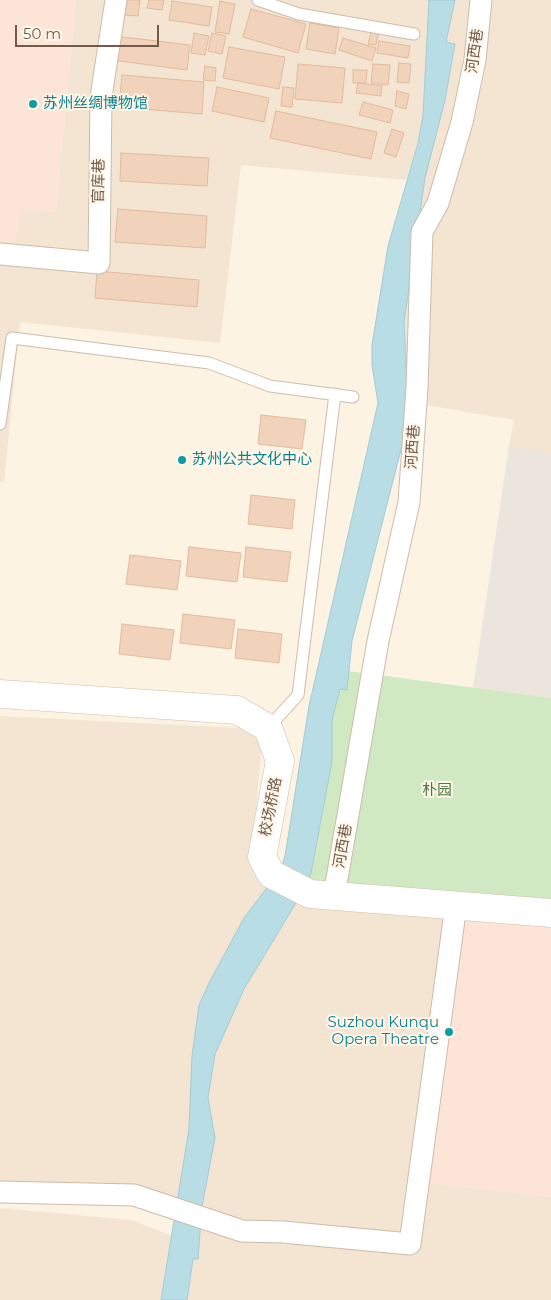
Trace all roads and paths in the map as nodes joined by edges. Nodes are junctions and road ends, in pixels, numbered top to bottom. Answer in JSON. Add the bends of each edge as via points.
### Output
{"nodes":[{"id":1,"x":116,"y":0,"type":"edge"},
{"id":2,"x":258,"y":0,"type":"edge"},
{"id":3,"x":481,"y":0,"type":"edge"},
{"id":4,"x":414,"y":34,"type":"dead end"},
{"id":5,"x":0,"y":254,"type":"edge"},
{"id":6,"x":335,"y":394,"type":"junction"},
{"id":7,"x":354,"y":397,"type":"dead end"},
{"id":8,"x":0,"y":424,"type":"edge"},
{"id":9,"x":0,"y":694,"type":"edge"},
{"id":10,"x":268,"y":728,"type":"junction"},
{"id":11,"x":322,"y":895,"type":"junction"},
{"id":12,"x":456,"y":905,"type":"junction"},
{"id":13,"x":551,"y":913,"type":"edge"},
{"id":14,"x":0,"y":1192,"type":"edge"}],
"edges":[{"from":1,"to":5,"type":"street","name":"官库巷","via":[[101,97],[99,263]]},
{"from":2,"to":4,"type":"lane","via":[[300,14]]},
{"from":3,"to":11,"type":"street","name":"河西巷","via":[[475,60],[462,122],[438,203],[422,232],[417,388],[409,502]]},
{"from":6,"to":7,"type":"lane"},
{"from":6,"to":8,"type":"lane","via":[[270,386],[210,363],[12,338]]},
{"from":6,"to":10,"type":"lane","via":[[298,695]]},
{"from":9,"to":10,"type":"street","via":[[237,710]]},
{"from":10,"to":11,"type":"street","name":"校场桥路","via":[[280,762],[262,857],[271,874]]},
{"from":11,"to":12,"type":"street","name":"校场桥路"},
{"from":12,"to":13,"type":"street","name":"校场桥路"},
{"from":12,"to":14,"type":"street","via":[[410,1244],[284,1232],[242,1232],[134,1195]]}]}
